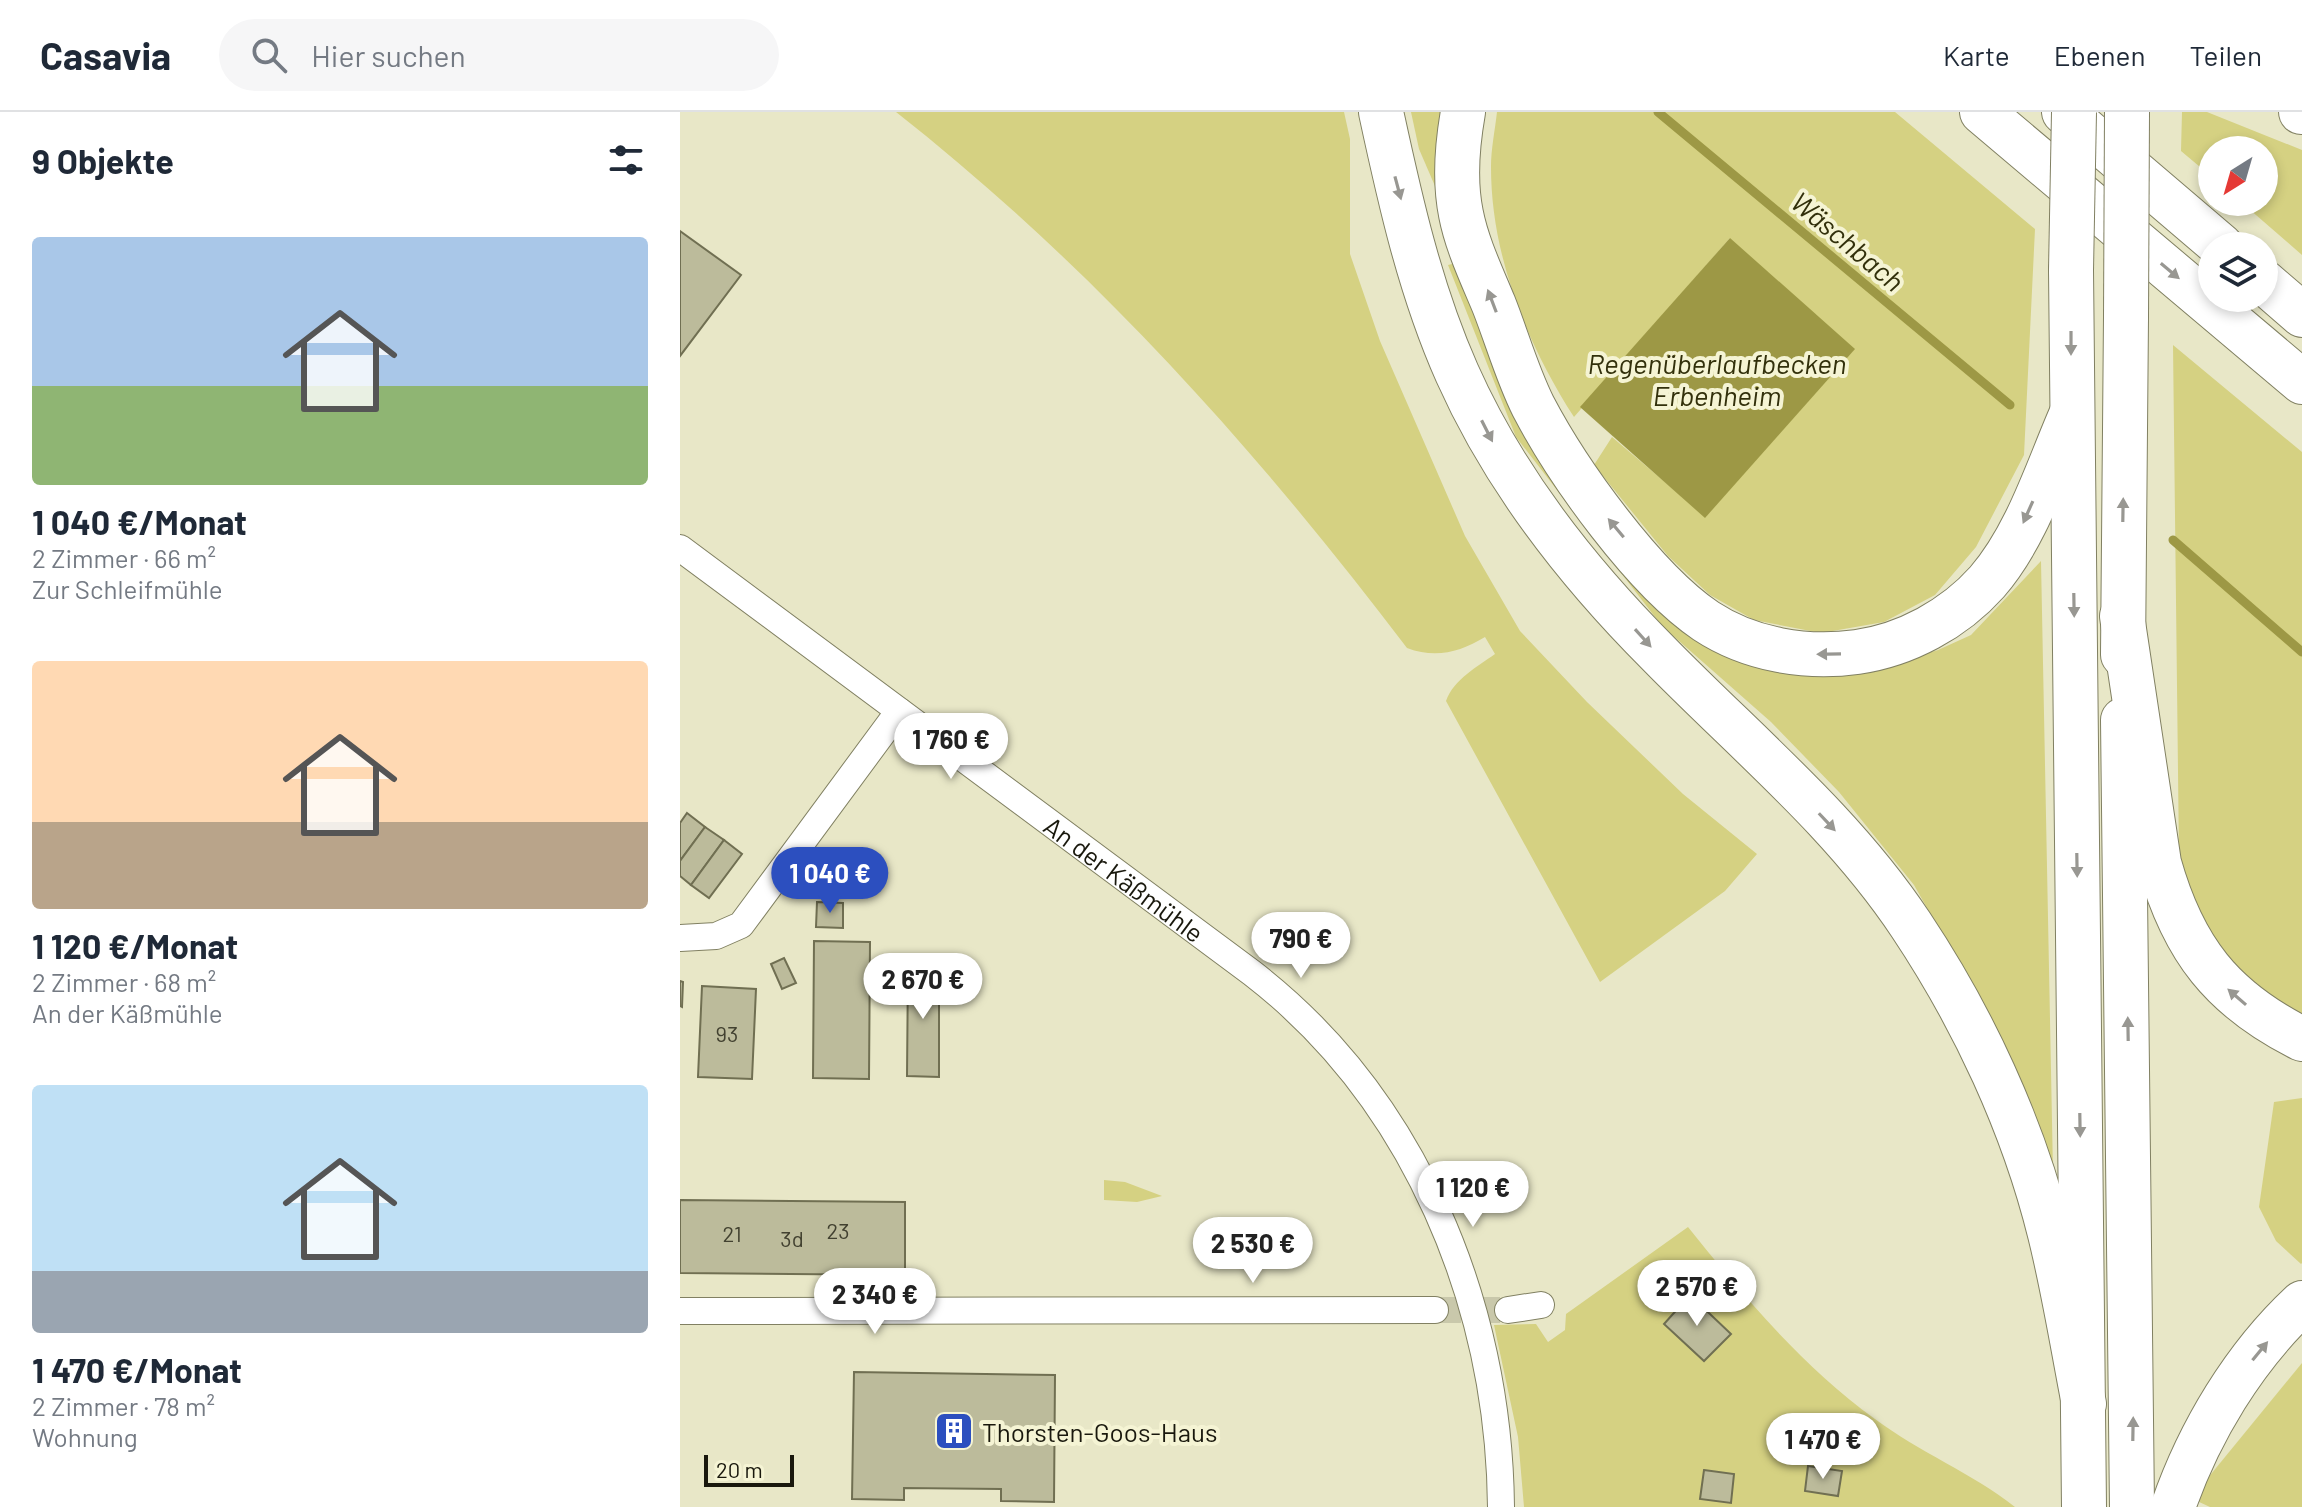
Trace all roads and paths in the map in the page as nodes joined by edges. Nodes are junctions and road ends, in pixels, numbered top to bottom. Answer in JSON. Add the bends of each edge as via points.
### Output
{"nodes":[{"id":1,"x":1381,"y":112,"type":"edge"},
{"id":2,"x":1463,"y":112,"type":"edge"},
{"id":3,"x":1982,"y":112,"type":"edge"},
{"id":4,"x":2064,"y":112,"type":"edge"},
{"id":5,"x":2074,"y":112,"type":"edge"},
{"id":6,"x":2127,"y":112,"type":"edge"},
{"id":7,"x":2205,"y":232,"type":"edge"},
{"id":8,"x":2278,"y":294,"type":"edge"},
{"id":9,"x":2302,"y":315,"type":"edge"},
{"id":10,"x":2302,"y":382,"type":"edge"},
{"id":11,"x":2071,"y":415,"type":"junction"},
{"id":12,"x":680,"y":548,"type":"edge"},
{"id":13,"x":2122,"y":616,"type":"junction"},
{"id":14,"x":899,"y":711,"type":"junction"},
{"id":15,"x":680,"y":938,"type":"edge"},
{"id":16,"x":2302,"y":1039,"type":"edge"},
{"id":17,"x":2302,"y":1303,"type":"edge"},
{"id":18,"x":1541,"y":1305,"type":"dead end"},
{"id":19,"x":1435,"y":1310,"type":"tunnel mouth"},
{"id":20,"x":1508,"y":1310,"type":"tunnel mouth"},
{"id":21,"x":680,"y":1311,"type":"edge"},
{"id":22,"x":2084,"y":1404,"type":"junction"},
{"id":23,"x":1501,"y":1495,"type":"edge"},
{"id":24,"x":2084,"y":1507,"type":"edge"},
{"id":25,"x":2132,"y":1507,"type":"edge"},
{"id":26,"x":2173,"y":1507,"type":"edge"}],
"edges":[{"from":1,"to":22,"type":"highway","one_way":true,"via":[[1422,278],[1457,373],[1497,450],[1545,524],[1658,654],[1771,761],[1844,840],[1910,923],[1967,1019],[2019,1135],[2050,1233]]},
{"from":11,"to":2,"type":"highway","one_way":true,"via":[[2013,547],[1955,612],[1876,649],[1832,655],[1789,652],[1720,628],[1673,595],[1592,499],[1533,405],[1461,214],[1456,152]]},
{"from":3,"to":10,"type":"highway","one_way":true},
{"from":4,"to":7,"type":"highway"},
{"from":5,"to":11,"type":"highway","one_way":true,"bridge":true},
{"from":13,"to":6,"type":"highway","one_way":true,"bridge":true},
{"from":8,"to":9,"type":"highway"},
{"from":11,"to":22,"type":"highway","one_way":true},
{"from":12,"to":14,"type":"street","name":"An der Käßmühle"},
{"from":16,"to":13,"type":"highway","one_way":true,"via":[[2248,1007],[2209,970],[2170,901],[2159,863]]},
{"from":25,"to":13,"type":"highway","one_way":true},
{"from":14,"to":15,"type":"street","via":[[741,925],[716,936]]},
{"from":14,"to":23,"type":"street","name":"An der Käßmühle","via":[[1288,1002],[1357,1076],[1427,1186],[1467,1285],[1494,1409]]},
{"from":26,"to":17,"type":"highway","one_way":true,"via":[[2222,1402]]},
{"from":18,"to":20,"type":"street"},
{"from":19,"to":21,"type":"street"},
{"from":22,"to":24,"type":"highway"}]}
